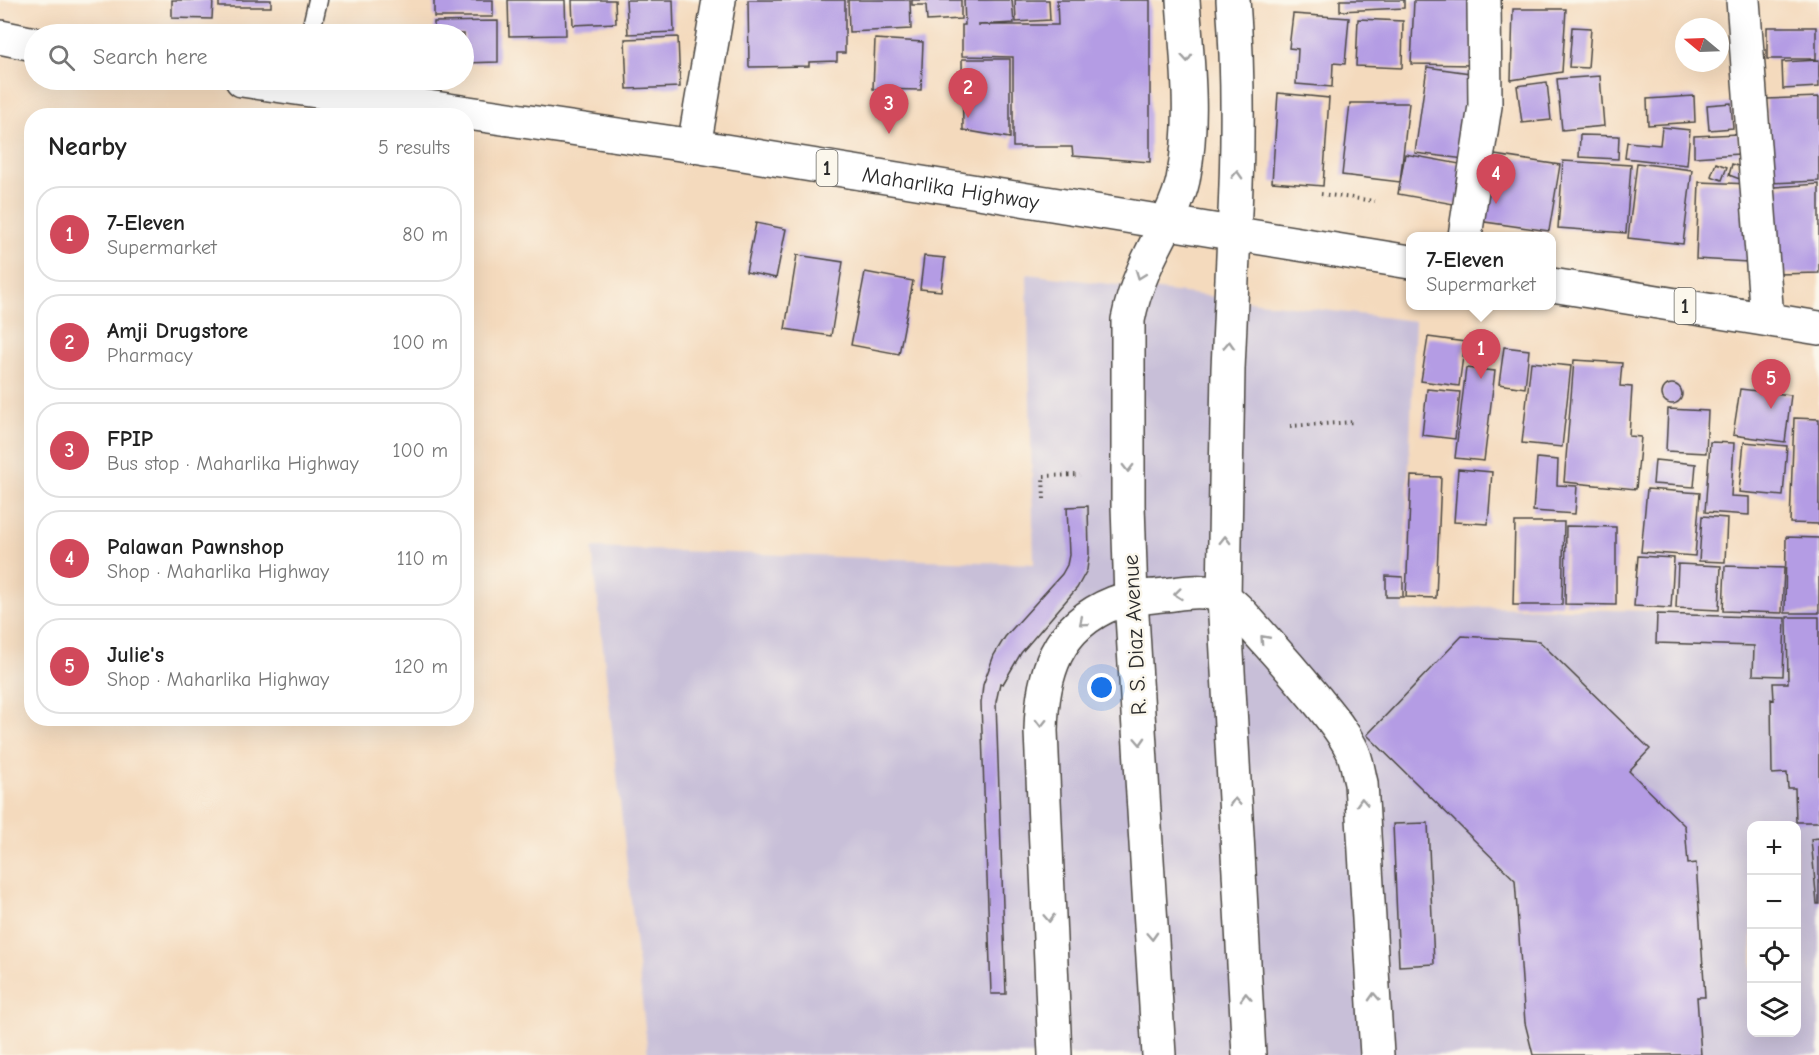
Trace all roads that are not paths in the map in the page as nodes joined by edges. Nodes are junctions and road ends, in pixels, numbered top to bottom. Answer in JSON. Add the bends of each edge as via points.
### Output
{"nodes":[{"id":1,"x":318,"y":0,"type":"edge"},
{"id":2,"x":719,"y":0,"type":"edge"},
{"id":3,"x":1184,"y":0,"type":"edge"},
{"id":4,"x":1233,"y":0,"type":"edge"},
{"id":5,"x":1484,"y":0,"type":"edge"},
{"id":6,"x":1743,"y":0,"type":"edge"},
{"id":7,"x":312,"y":24,"type":"edge"},
{"id":8,"x":0,"y":37,"type":"edge"},
{"id":9,"x":24,"y":42,"type":"edge"},
{"id":10,"x":336,"y":90,"type":"edge"},
{"id":11,"x":451,"y":108,"type":"edge"},
{"id":12,"x":474,"y":112,"type":"edge"},
{"id":13,"x":694,"y":146,"type":"junction"},
{"id":14,"x":1167,"y":223,"type":"junction"},
{"id":15,"x":1466,"y":232,"type":"edge"},
{"id":16,"x":1234,"y":234,"type":"junction"},
{"id":17,"x":1406,"y":261,"type":"edge"},
{"id":18,"x":1556,"y":286,"type":"edge"},
{"id":19,"x":1767,"y":319,"type":"junction"},
{"id":20,"x":1819,"y":328,"type":"edge"},
{"id":21,"x":1224,"y":598,"type":"junction"},
{"id":22,"x":1131,"y":599,"type":"junction"},
{"id":23,"x":1055,"y":1055,"type":"edge"},
{"id":24,"x":1159,"y":1055,"type":"edge"},
{"id":25,"x":1249,"y":1055,"type":"edge"},
{"id":26,"x":1377,"y":1055,"type":"edge"}],
"edges":[{"from":1,"to":7,"type":"lane"},
{"from":2,"to":13,"type":"main road"},
{"from":3,"to":14,"type":"main road","name":"R. S. Diaz Avenue","one_way":true,"via":[[1189,142],[1182,182]]},
{"from":16,"to":4,"type":"main road","one_way":true,"via":[[1238,120]]},
{"from":5,"to":15,"type":"main road","via":[[1485,106]]},
{"from":6,"to":19,"type":"main road"},
{"from":8,"to":9,"type":"main road"},
{"from":10,"to":11,"type":"main road","name":"Maharlika Highway","number":"1"},
{"from":12,"to":13,"type":"main road","name":"Maharlika Highway","number":"1"},
{"from":13,"to":14,"type":"main road","name":"Maharlika Highway","number":"1"},
{"from":14,"to":16,"type":"main road","name":"Maharlika Highway","number":"1"},
{"from":14,"to":22,"type":"main road","name":"R. S. Diaz Avenue","one_way":true,"via":[[1144,265],[1128,320]]},
{"from":16,"to":17,"type":"main road","name":"Maharlika Highway","number":"1"},
{"from":21,"to":16,"type":"main road","one_way":true},
{"from":18,"to":19,"type":"main road","number":"1"},
{"from":19,"to":20,"type":"main road","number":"1"},
{"from":21,"to":22,"type":"main road","one_way":true,"via":[[1199,592]]},
{"from":25,"to":21,"type":"main road","one_way":true},
{"from":26,"to":21,"type":"main road","one_way":true,"via":[[1361,783],[1353,750],[1301,681]]},
{"from":22,"to":23,"type":"main road","one_way":true,"via":[[1097,611],[1066,639],[1050,665],[1041,706]]},
{"from":22,"to":24,"type":"main road","name":"R. S. Diaz Avenue","one_way":true}]}
